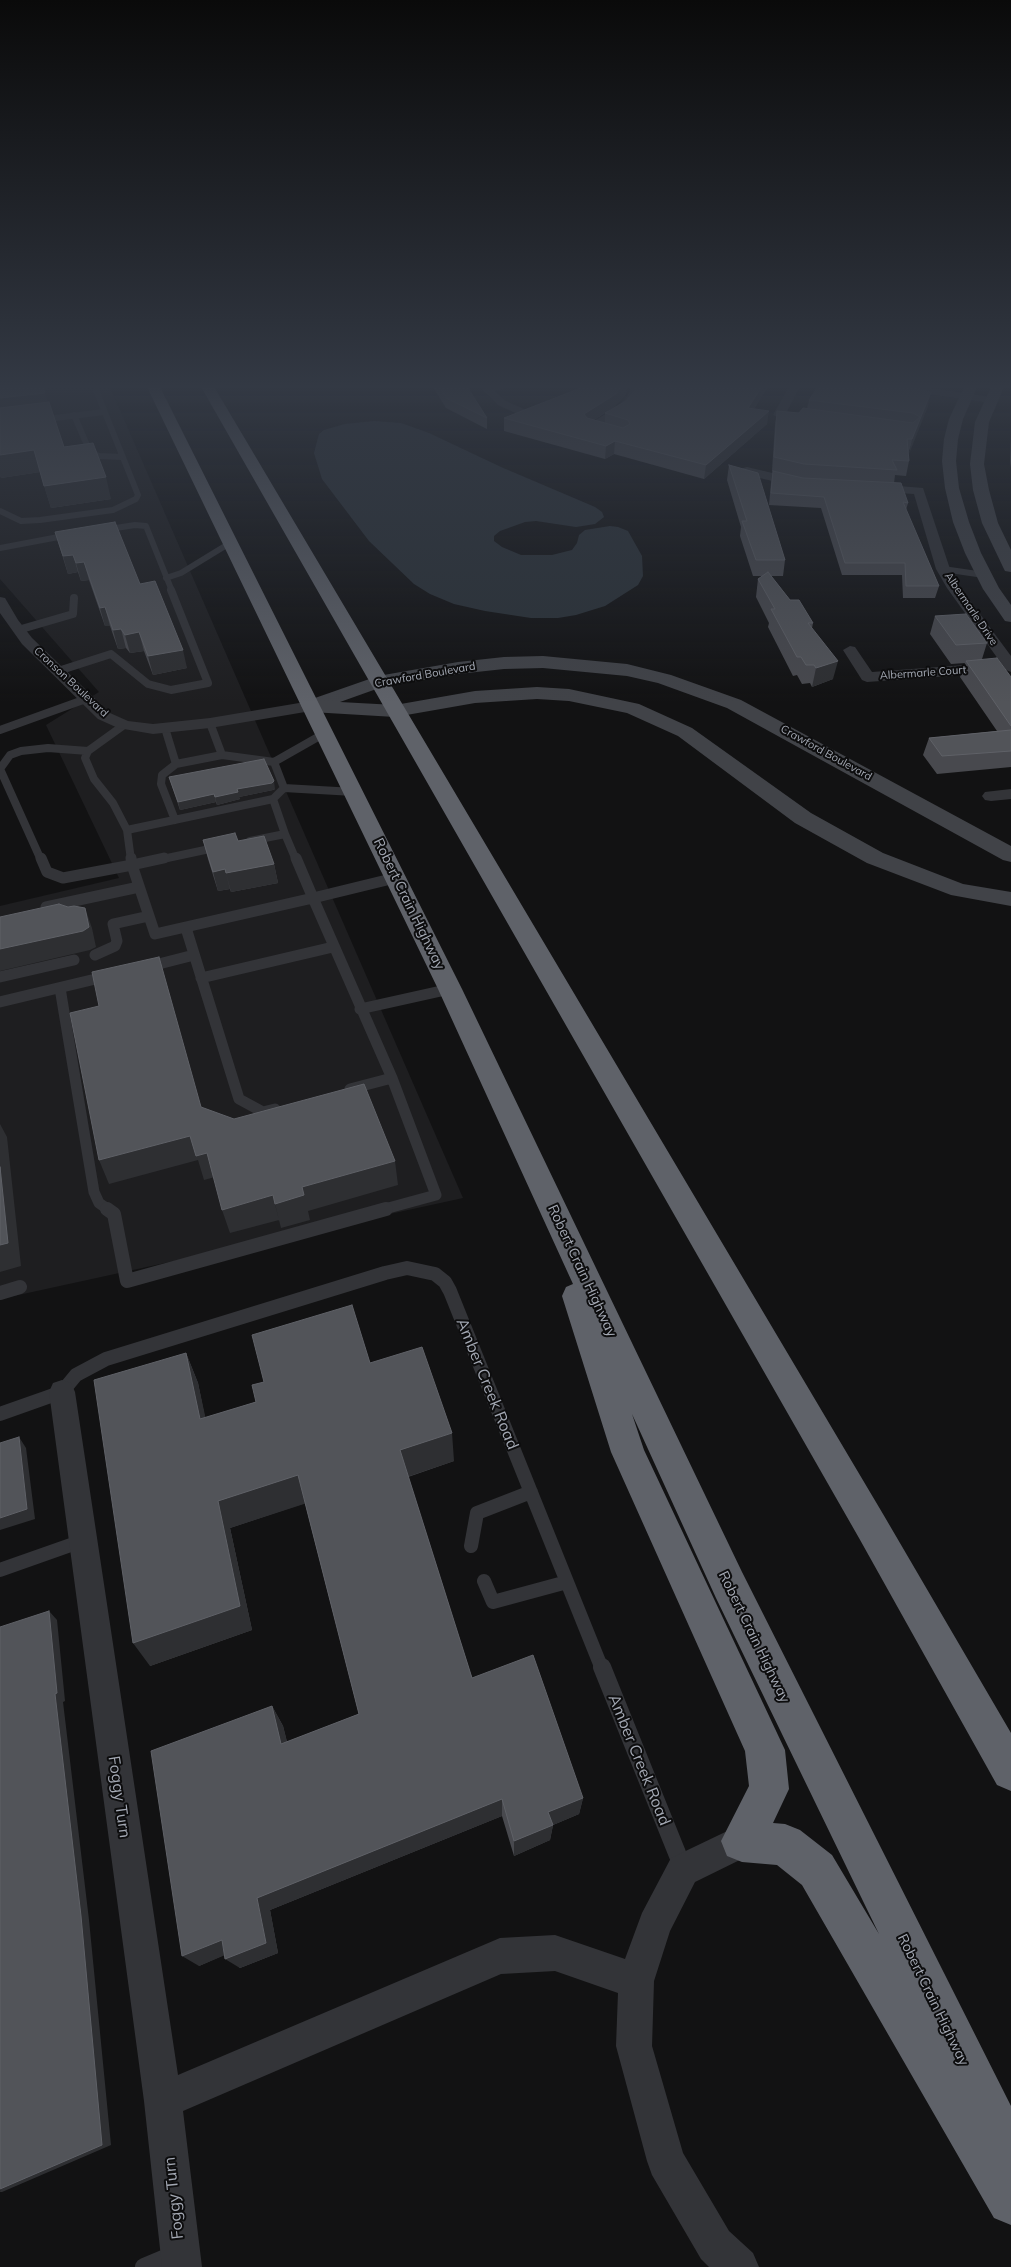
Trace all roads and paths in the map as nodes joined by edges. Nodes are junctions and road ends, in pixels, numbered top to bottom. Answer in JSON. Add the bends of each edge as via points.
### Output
{"nodes":[{"id":1,"x":136,"y":491,"type":"edge"},
{"id":2,"x":204,"y":491,"type":"edge"},
{"id":3,"x":267,"y":491,"type":"edge"},
{"id":4,"x":917,"y":491,"type":"edge"},
{"id":5,"x":953,"y":491,"type":"edge"},
{"id":6,"x":980,"y":491,"type":"edge"},
{"id":7,"x":0,"y":512,"type":"edge"},
{"id":8,"x":99,"y":530,"type":"edge"},
{"id":9,"x":80,"y":533,"type":"edge"},
{"id":10,"x":230,"y":543,"type":"junction"},
{"id":11,"x":0,"y":548,"type":"edge"},
{"id":12,"x":1011,"y":567,"type":"edge"},
{"id":13,"x":943,"y":569,"type":"junction"},
{"id":14,"x":984,"y":575,"type":"junction"},
{"id":15,"x":166,"y":578,"type":"junction"},
{"id":16,"x":74,"y":598,"type":"dead end"},
{"id":17,"x":0,"y":601,"type":"edge"},
{"id":18,"x":1011,"y":617,"type":"edge"},
{"id":19,"x":18,"y":630,"type":"junction"},
{"id":20,"x":850,"y":650,"type":"dead end"},
{"id":21,"x":1011,"y":667,"type":"edge"},
{"id":22,"x":58,"y":671,"type":"junction"},
{"id":23,"x":378,"y":682,"type":"junction"},
{"id":24,"x":86,"y":699,"type":"junction"},
{"id":25,"x":395,"y":711,"type":"junction"},
{"id":26,"x":318,"y":719,"type":"junction"},
{"id":27,"x":210,"y":723,"type":"junction"},
{"id":28,"x":124,"y":725,"type":"junction"},
{"id":29,"x":165,"y":728,"type":"junction"},
{"id":30,"x":0,"y":730,"type":"edge"},
{"id":31,"x":88,"y":750,"type":"junction"},
{"id":32,"x":222,"y":755,"type":"junction"},
{"id":33,"x":274,"y":762,"type":"junction"},
{"id":34,"x":176,"y":764,"type":"junction"},
{"id":35,"x":0,"y":769,"type":"edge"},
{"id":36,"x":284,"y":788,"type":"junction"},
{"id":37,"x":354,"y":792,"type":"junction"},
{"id":38,"x":1011,"y":794,"type":"edge"},
{"id":39,"x":991,"y":796,"type":"dead end"},
{"id":40,"x":273,"y":799,"type":"junction"},
{"id":41,"x":175,"y":820,"type":"junction"},
{"id":42,"x":127,"y":830,"type":"junction"},
{"id":43,"x":285,"y":834,"type":"junction"},
{"id":44,"x":979,"y":837,"type":"junction"},
{"id":45,"x":1011,"y":849,"type":"edge"},
{"id":46,"x":1011,"y":855,"type":"edge"},
{"id":47,"x":132,"y":865,"type":"junction"},
{"id":48,"x":396,"y":878,"type":"junction"},
{"id":49,"x":139,"y":887,"type":"junction"},
{"id":50,"x":959,"y":890,"type":"junction"},
{"id":51,"x":313,"y":898,"type":"junction"},
{"id":52,"x":1011,"y":899,"type":"edge"},
{"id":53,"x":1011,"y":907,"type":"edge"},
{"id":54,"x":37,"y":909,"type":"edge"},
{"id":55,"x":149,"y":916,"type":"junction"},
{"id":56,"x":186,"y":928,"type":"junction"},
{"id":57,"x":334,"y":947,"type":"junction"},
{"id":58,"x":95,"y":955,"type":"dead end"},
{"id":59,"x":194,"y":955,"type":"junction"},
{"id":60,"x":74,"y":960,"type":"dead end"},
{"id":61,"x":136,"y":969,"type":"edge"},
{"id":62,"x":117,"y":974,"type":"edge"},
{"id":63,"x":0,"y":977,"type":"edge"},
{"id":64,"x":201,"y":978,"type":"junction"},
{"id":65,"x":60,"y":988,"type":"junction"},
{"id":66,"x":450,"y":989,"type":"junction"},
{"id":67,"x":0,"y":1002,"type":"edge"},
{"id":68,"x":360,"y":1009,"type":"junction"},
{"id":69,"x":392,"y":1078,"type":"junction"},
{"id":70,"x":337,"y":1093,"type":"edge"},
{"id":71,"x":290,"y":1105,"type":"edge"},
{"id":72,"x":543,"y":1188,"type":"junction"},
{"id":73,"x":20,"y":1287,"type":"dead end"},
{"id":74,"x":0,"y":1293,"type":"edge"},
{"id":75,"x":62,"y":1392,"type":"junction"},
{"id":76,"x":0,"y":1414,"type":"edge"},
{"id":77,"x":531,"y":1492,"type":"junction"},
{"id":78,"x":82,"y":1541,"type":"junction"},
{"id":79,"x":470,"y":1546,"type":"dead end"},
{"id":80,"x":0,"y":1570,"type":"edge"},
{"id":81,"x":484,"y":1580,"type":"dead end"},
{"id":82,"x":567,"y":1582,"type":"junction"},
{"id":83,"x":1011,"y":1771,"type":"edge"},
{"id":84,"x":742,"y":1841,"type":"junction"},
{"id":85,"x":683,"y":1870,"type":"junction"},
{"id":86,"x":636,"y":1981,"type":"junction"},
{"id":87,"x":163,"y":2102,"type":"junction"},
{"id":88,"x":1011,"y":2156,"type":"edge"},
{"id":89,"x":1011,"y":2201,"type":"edge"},
{"id":90,"x":181,"y":2259,"type":"edge"},
{"id":91,"x":144,"y":2267,"type":"edge"},
{"id":92,"x":739,"y":2267,"type":"edge"}],
"edges":[{"from":1,"to":7,"type":"lane","via":[[136,499],[113,510],[29,521]]},
{"from":2,"to":10,"type":"highway","name":"Robert Crain Highway"},
{"from":3,"to":23,"type":"highway"},
{"from":4,"to":13,"type":"street","name":"Albermarle Drive","via":[[920,491]]},
{"from":5,"to":14,"type":"street","via":[[960,522]]},
{"from":6,"to":12,"type":"street","via":[[990,523]]},
{"from":8,"to":15,"type":"lane","via":[[135,524],[146,526]]},
{"from":9,"to":11,"type":"lane"},
{"from":10,"to":15,"type":"lane","via":[[181,573]]},
{"from":10,"to":26,"type":"highway","name":"Robert Crain Highway"},
{"from":13,"to":14,"type":"lane"},
{"from":13,"to":21,"type":"street","name":"Albermarle Drive"},
{"from":14,"to":18,"type":"street"},
{"from":15,"to":22,"type":"lane","via":[[208,683],[171,690],[148,684],[111,654]]},
{"from":16,"to":19,"type":"lane","via":[[73,614]]},
{"from":17,"to":19,"type":"street","name":"Cronson Boulevard"},
{"from":19,"to":22,"type":"street","name":"Cronson Boulevard"},
{"from":20,"to":21,"type":"street","name":"Albermarle Court","via":[[867,676]]},
{"from":22,"to":24,"type":"street","name":"Cronson Boulevard"},
{"from":23,"to":25,"type":"highway"},
{"from":23,"to":26,"type":"street","name":"Crawford Boulevard"},
{"from":23,"to":44,"type":"street","name":"Crawford Boulevard","via":[[458,668],[543,662],[598,666],[664,679],[734,704]]},
{"from":24,"to":28,"type":"street","name":"Cronson Boulevard","via":[[104,716]]},
{"from":24,"to":30,"type":"lane"},
{"from":25,"to":26,"type":"street","name":"Crawford Boulevard"},
{"from":25,"to":50,"type":"street","name":"Crawford Boulevard","via":[[511,693],[569,695],[632,708],[685,732],[803,818],[837,838],[875,858]]},
{"from":25,"to":83,"type":"highway"},
{"from":26,"to":27,"type":"street","name":"Cronson Boulevard"},
{"from":26,"to":33,"type":"lane"},
{"from":26,"to":37,"type":"highway","name":"Robert Crain Highway"},
{"from":27,"to":29,"type":"street","name":"Cronson Boulevard"},
{"from":27,"to":32,"type":"lane"},
{"from":28,"to":29,"type":"street","name":"Cronson Boulevard"},
{"from":28,"to":31,"type":"lane"},
{"from":29,"to":34,"type":"lane"},
{"from":31,"to":35,"type":"lane","via":[[48,748],[21,751],[10,755]]},
{"from":31,"to":42,"type":"lane","via":[[86,764]]},
{"from":32,"to":33,"type":"lane"},
{"from":32,"to":34,"type":"lane"},
{"from":33,"to":36,"type":"lane"},
{"from":34,"to":41,"type":"lane","via":[[162,775],[161,784]]},
{"from":35,"to":47,"type":"lane","via":[[47,872],[63,878]]},
{"from":36,"to":37,"type":"lane"},
{"from":36,"to":40,"type":"lane"},
{"from":37,"to":48,"type":"highway","name":"Robert Crain Highway"},
{"from":38,"to":39,"type":"street"},
{"from":40,"to":41,"type":"lane"},
{"from":40,"to":43,"type":"lane"},
{"from":41,"to":42,"type":"lane"},
{"from":42,"to":47,"type":"lane"},
{"from":43,"to":47,"type":"lane"},
{"from":43,"to":51,"type":"lane"},
{"from":44,"to":45,"type":"street"},
{"from":44,"to":46,"type":"street","name":"Crawford Boulevard"},
{"from":47,"to":49,"type":"lane"},
{"from":48,"to":51,"type":"lane"},
{"from":48,"to":66,"type":"highway","name":"Robert Crain Highway"},
{"from":49,"to":54,"type":"lane"},
{"from":49,"to":55,"type":"lane"},
{"from":50,"to":52,"type":"street","name":"Crawford Boulevard"},
{"from":50,"to":53,"type":"street"},
{"from":51,"to":56,"type":"lane"},
{"from":51,"to":57,"type":"lane"},
{"from":55,"to":56,"type":"lane","via":[[155,934]]},
{"from":55,"to":58,"type":"lane","via":[[113,924],[115,946]]},
{"from":56,"to":59,"type":"lane"},
{"from":57,"to":64,"type":"lane"},
{"from":57,"to":68,"type":"lane"},
{"from":59,"to":61,"type":"lane"},
{"from":59,"to":64,"type":"lane"},
{"from":60,"to":63,"type":"lane"},
{"from":62,"to":65,"type":"lane"},
{"from":64,"to":71,"type":"lane","via":[[239,1099],[262,1112]]},
{"from":65,"to":67,"type":"lane"},
{"from":65,"to":69,"type":"lane","via":[[94,1192],[99,1202],[114,1214],[127,1281],[436,1195]]},
{"from":66,"to":68,"type":"lane"},
{"from":66,"to":72,"type":"highway","name":"Robert Crain Highway"},
{"from":68,"to":69,"type":"lane"},
{"from":69,"to":70,"type":"lane"},
{"from":72,"to":84,"type":"highway","via":[[628,1452],[765,1750],[768,1789]]},
{"from":72,"to":88,"type":"highway","name":"Robert Crain Highway","via":[[728,1585]]},
{"from":73,"to":74,"type":"lane"},
{"from":75,"to":76,"type":"lane"},
{"from":75,"to":77,"type":"lane","name":"Amber Creek Road","via":[[76,1375],[106,1359],[385,1273],[406,1268],[423,1270],[436,1274],[450,1291]]},
{"from":75,"to":78,"type":"street","name":"Foggy Turn"},
{"from":77,"to":79,"type":"lane","via":[[477,1513]]},
{"from":77,"to":82,"type":"lane","name":"Amber Creek Road"},
{"from":78,"to":80,"type":"lane"},
{"from":78,"to":87,"type":"street","name":"Foggy Turn"},
{"from":81,"to":82,"type":"lane","via":[[493,1602]]},
{"from":82,"to":85,"type":"lane","name":"Amber Creek Road"},
{"from":84,"to":85,"type":"street"},
{"from":84,"to":89,"type":"highway","via":[[785,1845],[817,1870]]},
{"from":85,"to":86,"type":"street","via":[[654,1926]]},
{"from":86,"to":87,"type":"street","via":[[555,1953],[500,1956]]},
{"from":86,"to":92,"type":"street","via":[[634,2046],[666,2161],[715,2245]]},
{"from":87,"to":90,"type":"street","name":"Foggy Turn"},
{"from":90,"to":91,"type":"lane"}]}
